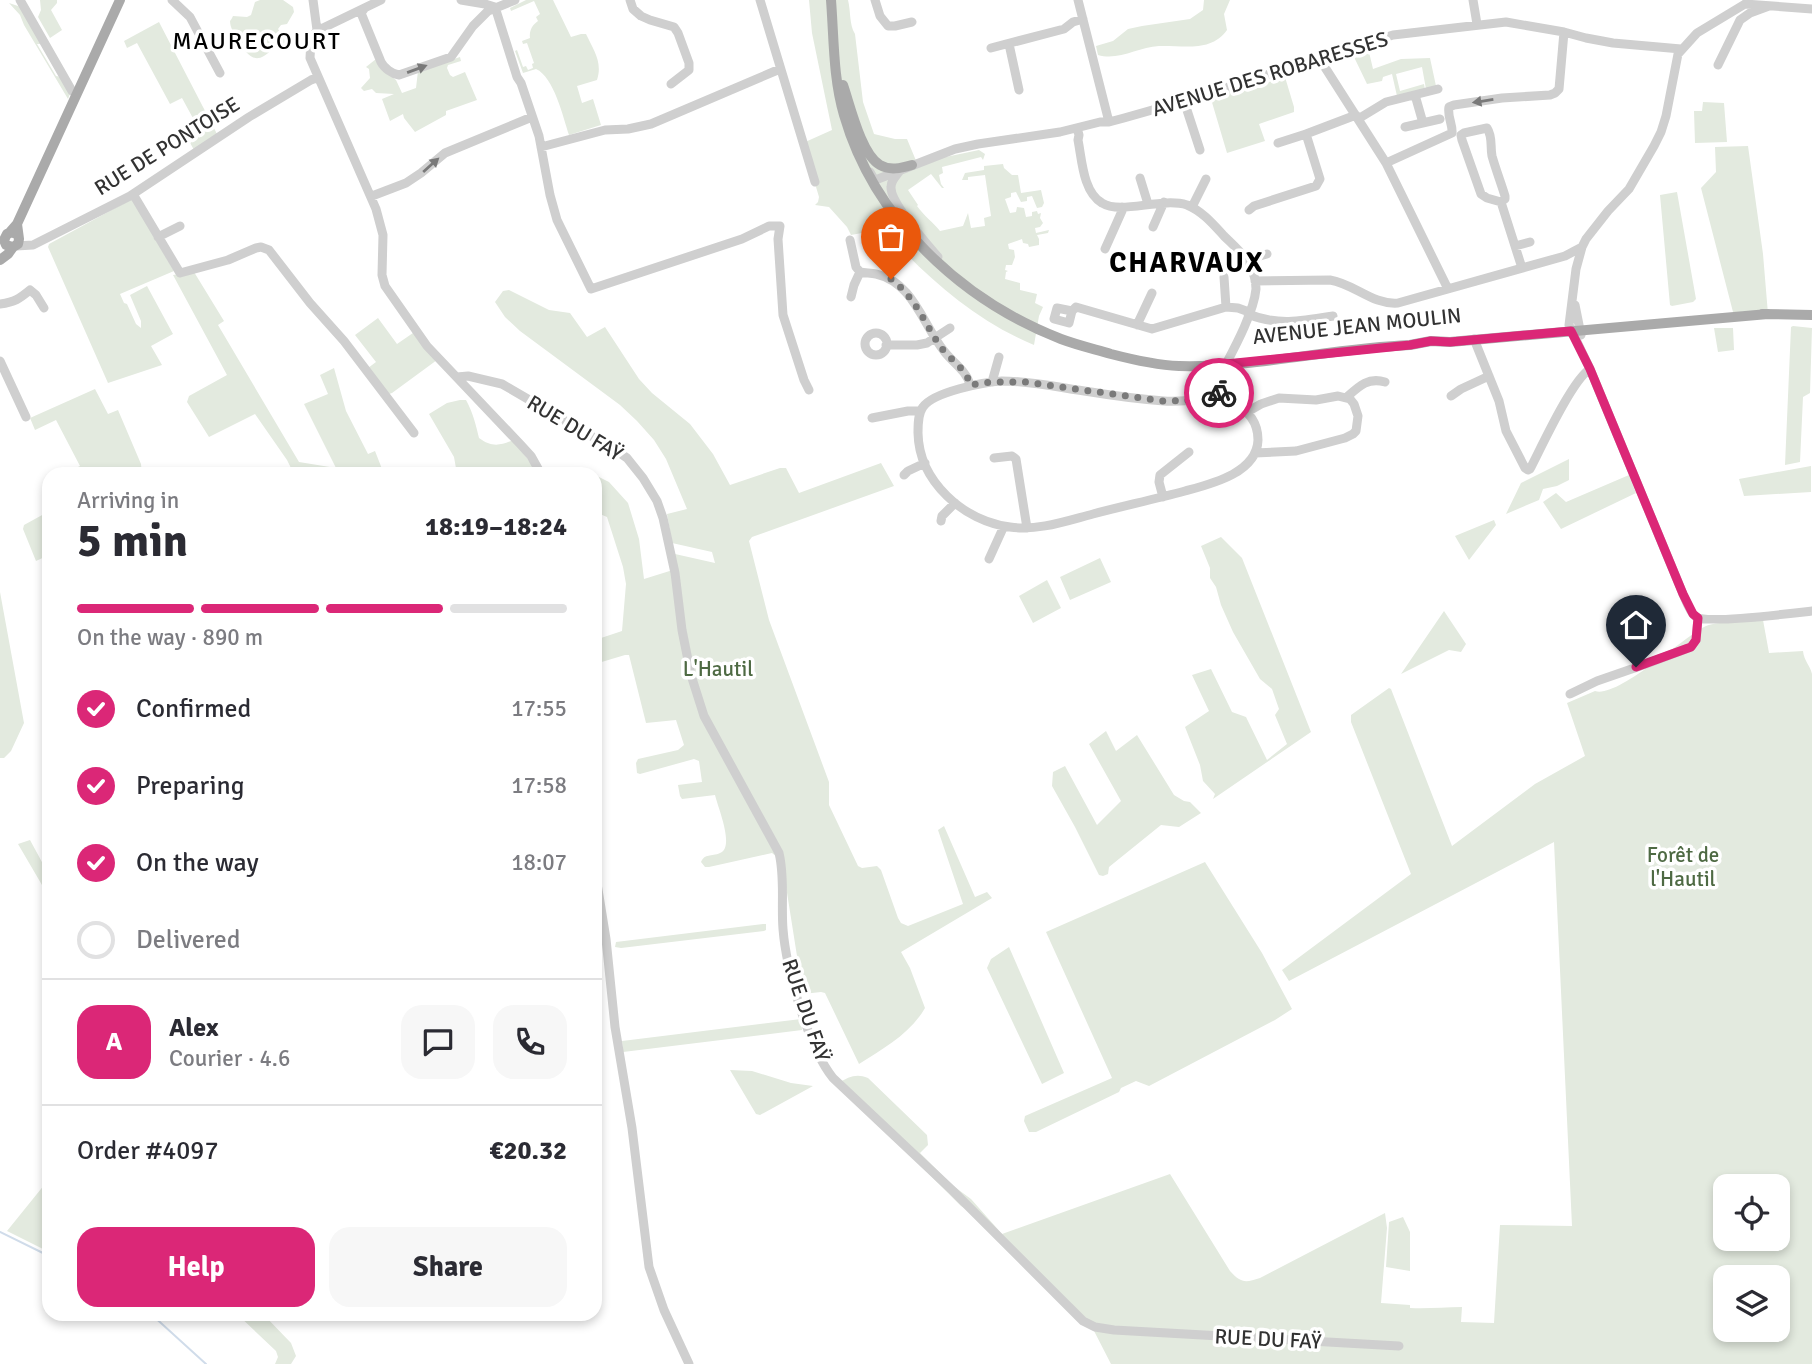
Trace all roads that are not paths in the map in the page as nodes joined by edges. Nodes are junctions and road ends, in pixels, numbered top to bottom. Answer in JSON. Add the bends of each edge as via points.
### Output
{"nodes":[{"id":1,"x":20,"y":0,"type":"edge"},
{"id":2,"x":120,"y":0,"type":"edge"},
{"id":3,"x":172,"y":0,"type":"edge"},
{"id":4,"x":313,"y":0,"type":"edge"},
{"id":5,"x":381,"y":0,"type":"edge"},
{"id":6,"x":461,"y":0,"type":"edge"},
{"id":7,"x":515,"y":0,"type":"edge"},
{"id":8,"x":629,"y":0,"type":"edge"},
{"id":9,"x":761,"y":0,"type":"edge"},
{"id":10,"x":831,"y":0,"type":"edge"},
{"id":11,"x":875,"y":0,"type":"edge"},
{"id":12,"x":1078,"y":0,"type":"edge"},
{"id":13,"x":1472,"y":0,"type":"edge"},
{"id":14,"x":1745,"y":2,"type":"edge"},
{"id":15,"x":1769,"y":6,"type":"junction"},
{"id":16,"x":495,"y":7,"type":"junction"},
{"id":17,"x":1812,"y":9,"type":"edge"},
{"id":18,"x":361,"y":12,"type":"junction"},
{"id":19,"x":1083,"y":19,"type":"junction"},
{"id":20,"x":912,"y":22,"type":"dead end"},
{"id":21,"x":1477,"y":24,"type":"junction"},
{"id":22,"x":315,"y":29,"type":"junction"},
{"id":23,"x":1564,"y":32,"type":"junction"},
{"id":24,"x":835,"y":44,"type":"junction"},
{"id":25,"x":1009,"y":44,"type":"junction"},
{"id":26,"x":991,"y":48,"type":"dead end"},
{"id":27,"x":1681,"y":49,"type":"junction"},
{"id":28,"x":310,"y":58,"type":"junction"},
{"id":29,"x":1319,"y":58,"type":"junction"},
{"id":30,"x":1718,"y":65,"type":"dead end"},
{"id":31,"x":780,"y":69,"type":"junction"},
{"id":32,"x":220,"y":73,"type":"dead end"},
{"id":33,"x":841,"y":77,"type":"junction"},
{"id":34,"x":319,"y":80,"type":"junction"},
{"id":35,"x":308,"y":82,"type":"junction"},
{"id":36,"x":671,"y":84,"type":"dead end"},
{"id":37,"x":1438,"y":89,"type":"dead end"},
{"id":38,"x":1019,"y":90,"type":"dead end"},
{"id":39,"x":1415,"y":95,"type":"junction"},
{"id":40,"x":75,"y":96,"type":"junction"},
{"id":41,"x":1184,"y":101,"type":"junction"},
{"id":42,"x":532,"y":117,"type":"junction"},
{"id":43,"x":1357,"y":117,"type":"junction"},
{"id":44,"x":1440,"y":119,"type":"dead end"},
{"id":45,"x":1109,"y":122,"type":"junction"},
{"id":46,"x":1423,"y":123,"type":"junction"},
{"id":47,"x":1405,"y":127,"type":"dead end"},
{"id":48,"x":848,"y":130,"type":"junction"},
{"id":49,"x":1077,"y":133,"type":"junction"},
{"id":50,"x":1306,"y":134,"type":"junction"},
{"id":51,"x":1278,"y":143,"type":"dead end"},
{"id":52,"x":541,"y":147,"type":"junction"},
{"id":53,"x":1200,"y":150,"type":"dead end"},
{"id":54,"x":1386,"y":163,"type":"junction"},
{"id":55,"x":912,"y":165,"type":"junction"},
{"id":56,"x":901,"y":171,"type":"junction"},
{"id":57,"x":1140,"y":178,"type":"dead end"},
{"id":58,"x":878,"y":179,"type":"junction"},
{"id":59,"x":1206,"y":179,"type":"dead end"},
{"id":60,"x":815,"y":182,"type":"dead end"},
{"id":61,"x":133,"y":194,"type":"junction"},
{"id":62,"x":372,"y":196,"type":"junction"},
{"id":63,"x":1164,"y":202,"type":"junction"},
{"id":64,"x":1501,"y":202,"type":"junction"},
{"id":65,"x":1148,"y":204,"type":"junction"},
{"id":66,"x":1122,"y":206,"type":"junction"},
{"id":67,"x":1192,"y":208,"type":"junction"},
{"id":68,"x":1249,"y":210,"type":"dead end"},
{"id":69,"x":180,"y":226,"type":"dead end"},
{"id":70,"x":1153,"y":227,"type":"dead end"},
{"id":71,"x":10,"y":237,"type":"edge"},
{"id":72,"x":158,"y":237,"type":"junction"},
{"id":73,"x":850,"y":240,"type":"dead end"},
{"id":74,"x":1530,"y":242,"type":"dead end"},
{"id":75,"x":1515,"y":246,"type":"junction"},
{"id":76,"x":1105,"y":249,"type":"dead end"},
{"id":77,"x":1577,"y":253,"type":"junction"},
{"id":78,"x":1267,"y":254,"type":"dead end"},
{"id":79,"x":939,"y":257,"type":"junction"},
{"id":80,"x":0,"y":260,"type":"edge"},
{"id":81,"x":1246,"y":260,"type":"junction"},
{"id":82,"x":1522,"y":268,"type":"junction"},
{"id":83,"x":860,"y":272,"type":"junction"},
{"id":84,"x":1224,"y":277,"type":"dead end"},
{"id":85,"x":1255,"y":281,"type":"junction"},
{"id":86,"x":969,"y":287,"type":"junction"},
{"id":87,"x":1448,"y":289,"type":"junction"},
{"id":88,"x":1152,"y":293,"type":"dead end"},
{"id":89,"x":851,"y":297,"type":"dead end"},
{"id":90,"x":0,"y":304,"type":"edge"},
{"id":91,"x":1226,"y":307,"type":"junction"},
{"id":92,"x":44,"y":308,"type":"dead end"},
{"id":93,"x":1072,"y":311,"type":"dead end"},
{"id":94,"x":1249,"y":313,"type":"junction"},
{"id":95,"x":1333,"y":316,"type":"dead end"},
{"id":96,"x":1812,"y":316,"type":"edge"},
{"id":97,"x":1138,"y":325,"type":"junction"},
{"id":98,"x":950,"y":328,"type":"dead end"},
{"id":99,"x":1575,"y":328,"type":"junction"},
{"id":100,"x":1474,"y":338,"type":"junction"},
{"id":101,"x":936,"y":339,"type":"junction"},
{"id":102,"x":886,"y":345,"type":"dead end"},
{"id":103,"x":1111,"y":354,"type":"junction"},
{"id":104,"x":999,"y":358,"type":"dead end"},
{"id":105,"x":1229,"y":360,"type":"junction"},
{"id":106,"x":0,"y":361,"type":"edge"},
{"id":107,"x":1590,"y":369,"type":"junction"},
{"id":108,"x":1489,"y":376,"type":"junction"},
{"id":109,"x":457,"y":377,"type":"junction"},
{"id":110,"x":992,"y":382,"type":"junction"},
{"id":111,"x":1385,"y":382,"type":"dead end"},
{"id":112,"x":970,"y":385,"type":"junction"},
{"id":113,"x":809,"y":390,"type":"dead end"},
{"id":114,"x":1214,"y":394,"type":"junction"},
{"id":115,"x":1451,"y":396,"type":"dead end"},
{"id":116,"x":1347,"y":397,"type":"junction"},
{"id":117,"x":921,"y":411,"type":"junction"},
{"id":118,"x":1247,"y":412,"type":"junction"},
{"id":119,"x":26,"y":418,"type":"dead end"},
{"id":120,"x":872,"y":418,"type":"dead end"},
{"id":121,"x":414,"y":433,"type":"dead end"},
{"id":122,"x":1189,"y":453,"type":"dead end"},
{"id":123,"x":1255,"y":453,"type":"junction"},
{"id":124,"x":994,"y":458,"type":"dead end"},
{"id":125,"x":925,"y":463,"type":"junction"},
{"id":126,"x":537,"y":467,"type":"edge"},
{"id":127,"x":904,"y":475,"type":"dead end"},
{"id":128,"x":1163,"y":497,"type":"junction"},
{"id":129,"x":955,"y":503,"type":"junction"},
{"id":130,"x":941,"y":521,"type":"dead end"},
{"id":131,"x":1004,"y":526,"type":"junction"},
{"id":132,"x":1027,"y":528,"type":"junction"},
{"id":133,"x":989,"y":559,"type":"dead end"},
{"id":134,"x":1812,"y":611,"type":"edge"},
{"id":135,"x":1698,"y":618,"type":"junction"},
{"id":136,"x":1570,"y":694,"type":"dead end"},
{"id":137,"x":602,"y":915,"type":"edge"},
{"id":138,"x":1399,"y":1346,"type":"dead end"},
{"id":139,"x":689,"y":1364,"type":"edge"}],
"edges":[{"from":1,"to":40,"type":"street"},
{"from":2,"to":40,"type":"main road"},
{"from":3,"to":32,"type":"street","via":[[190,17]]},
{"from":4,"to":22,"type":"street"},
{"from":5,"to":18,"type":"street"},
{"from":6,"to":16,"type":"street"},
{"from":7,"to":16,"type":"street"},
{"from":8,"to":36,"type":"street","via":[[641,16],[674,27],[678,33],[689,70]]},
{"from":9,"to":31,"type":"street"},
{"from":10,"to":24,"type":"main road"},
{"from":11,"to":20,"type":"street","via":[[888,26]]},
{"from":12,"to":19,"type":"street"},
{"from":13,"to":21,"type":"street"},
{"from":14,"to":15,"type":"street"},
{"from":14,"to":27,"type":"street"},
{"from":15,"to":17,"type":"street"},
{"from":15,"to":30,"type":"street","via":[[1740,20]]},
{"from":18,"to":16,"type":"street","one_way":true,"via":[[383,66],[399,75],[451,57],[473,26]]},
{"from":16,"to":42,"type":"street"},
{"from":18,"to":22,"type":"street"},
{"from":19,"to":25,"type":"street"},
{"from":19,"to":45,"type":"street"},
{"from":21,"to":23,"type":"street","name":"AVENUE DES ROBARESSES","via":[[1506,22]]},
{"from":21,"to":29,"type":"street","name":"AVENUE DES ROBARESSES","via":[[1385,36]]},
{"from":22,"to":28,"type":"street"},
{"from":23,"to":27,"type":"street","name":"AVENUE DES ROBARESSES"},
{"from":23,"to":54,"type":"street","one_way":true,"via":[[1555,93],[1449,107],[1452,134]]},
{"from":24,"to":33,"type":"main road"},
{"from":24,"to":48,"type":"main road","via":[[838,91]]},
{"from":25,"to":26,"type":"street"},
{"from":25,"to":38,"type":"street"},
{"from":27,"to":77,"type":"street","via":[[1654,146],[1629,189]]},
{"from":28,"to":34,"type":"street"},
{"from":28,"to":35,"type":"street"},
{"from":29,"to":41,"type":"street","name":"AVENUE DES ROBARESSES"},
{"from":29,"to":43,"type":"street"},
{"from":31,"to":52,"type":"street","via":[[651,124],[605,130]]},
{"from":31,"to":60,"type":"street"},
{"from":33,"to":55,"type":"main road","via":[[872,158],[890,168]]},
{"from":33,"to":58,"type":"main road","via":[[855,130]]},
{"from":34,"to":35,"type":"street","name":"RUE DE PONTOISE"},
{"from":34,"to":62,"type":"street"},
{"from":35,"to":61,"type":"street","name":"RUE DE PONTOISE"},
{"from":37,"to":39,"type":"street"},
{"from":39,"to":43,"type":"street","via":[[1386,102]]},
{"from":39,"to":46,"type":"street"},
{"from":40,"to":71,"type":"main road"},
{"from":41,"to":45,"type":"street","name":"AVENUE DES ROBARESSES"},
{"from":41,"to":53,"type":"street"},
{"from":42,"to":52,"type":"street"},
{"from":62,"to":42,"type":"street","one_way":true,"via":[[406,183],[445,153]]},
{"from":43,"to":50,"type":"street"},
{"from":43,"to":54,"type":"street"},
{"from":44,"to":46,"type":"street"},
{"from":45,"to":49,"type":"street","name":"AVENUE DES ROBARESSES"},
{"from":46,"to":47,"type":"street"},
{"from":48,"to":58,"type":"street"},
{"from":48,"to":86,"type":"main road","via":[[868,174],[899,222]]},
{"from":49,"to":55,"type":"street","name":"AVENUE DES ROBARESSES","via":[[968,146]]},
{"from":49,"to":66,"type":"street","via":[[1091,192],[1105,205]]},
{"from":50,"to":51,"type":"street"},
{"from":50,"to":68,"type":"street","via":[[1320,179],[1316,186]]},
{"from":52,"to":113,"type":"street","via":[[557,220],[591,289],[780,226],[783,315]]},
{"from":54,"to":87,"type":"street"},
{"from":55,"to":56,"type":"street","name":"AVENUE DES ROBARESSES"},
{"from":56,"to":58,"type":"street","name":"AVENUE DES ROBARESSES"},
{"from":56,"to":79,"type":"street","via":[[891,183],[893,197]]},
{"from":57,"to":65,"type":"street"},
{"from":58,"to":79,"type":"main road","via":[[904,219]]},
{"from":59,"to":67,"type":"street"},
{"from":61,"to":71,"type":"street","name":"RUE DE PONTOISE","via":[[33,245],[24,246]]},
{"from":61,"to":72,"type":"street"},
{"from":62,"to":109,"type":"street","via":[[382,231],[386,286],[428,346]]},
{"from":63,"to":65,"type":"street"},
{"from":63,"to":67,"type":"street"},
{"from":63,"to":70,"type":"street"},
{"from":64,"to":64,"type":"street","via":[[1481,194],[1462,140],[1464,133],[1489,131],[1505,196]]},
{"from":64,"to":75,"type":"street"},
{"from":65,"to":66,"type":"street"},
{"from":66,"to":76,"type":"street"},
{"from":67,"to":81,"type":"street"},
{"from":69,"to":72,"type":"street"},
{"from":71,"to":80,"type":"main road"},
{"from":72,"to":121,"type":"street","via":[[180,273],[256,248],[269,250]]},
{"from":73,"to":83,"type":"street"},
{"from":74,"to":75,"type":"street"},
{"from":75,"to":82,"type":"street"},
{"from":77,"to":82,"type":"street"},
{"from":77,"to":99,"type":"street"},
{"from":78,"to":81,"type":"street"},
{"from":79,"to":86,"type":"main road"},
{"from":81,"to":85,"type":"street"},
{"from":82,"to":87,"type":"street"},
{"from":83,"to":89,"type":"street"},
{"from":83,"to":101,"type":"street","via":[[896,283],[914,302]]},
{"from":84,"to":91,"type":"street"},
{"from":85,"to":87,"type":"street","via":[[1336,281],[1389,304]]},
{"from":85,"to":94,"type":"street"},
{"from":86,"to":103,"type":"main road","via":[[1039,330]]},
{"from":88,"to":97,"type":"street"},
{"from":90,"to":92,"type":"street","via":[[21,299],[30,290]]},
{"from":91,"to":94,"type":"street"},
{"from":91,"to":97,"type":"street","via":[[1158,328]]},
{"from":93,"to":97,"type":"street","via":[[1076,307]]},
{"from":94,"to":95,"type":"street","via":[[1268,321]]},
{"from":94,"to":105,"type":"street"},
{"from":96,"to":99,"type":"main road","via":[[1768,314]]},
{"from":98,"to":101,"type":"street"},
{"from":99,"to":100,"type":"main road","name":"AVENUE JEAN MOULIN"},
{"from":99,"to":105,"type":"main road","name":"AVENUE JEAN MOULIN","via":[[1285,351]]},
{"from":99,"to":107,"type":"street"},
{"from":100,"to":105,"type":"main road","name":"AVENUE JEAN MOULIN"},
{"from":100,"to":108,"type":"street"},
{"from":101,"to":102,"type":"street"},
{"from":101,"to":112,"type":"street","via":[[968,376]]},
{"from":103,"to":105,"type":"main road","name":"AVENUE JEAN MOULIN"},
{"from":103,"to":105,"type":"main road","name":"AVENUE JEAN MOULIN","via":[[1178,366]]},
{"from":104,"to":110,"type":"street"},
{"from":105,"to":114,"type":"street"},
{"from":106,"to":119,"type":"street"},
{"from":107,"to":108,"type":"street","via":[[1528,470],[1506,431]]},
{"from":107,"to":135,"type":"street","via":[[1683,594]]},
{"from":108,"to":115,"type":"street"},
{"from":109,"to":126,"type":"street"},
{"from":109,"to":138,"type":"street","name":"RUE DU FAŸ","via":[[502,384],[617,451],[649,488],[668,538],[691,675],[704,716],[779,853],[791,977],[832,1077],[1089,1325]]},
{"from":110,"to":112,"type":"street"},
{"from":110,"to":114,"type":"street","via":[[1028,382],[1163,401]]},
{"from":111,"to":116,"type":"street","via":[[1367,381]]},
{"from":112,"to":117,"type":"street","via":[[929,402]]},
{"from":114,"to":118,"type":"street"},
{"from":116,"to":118,"type":"street","via":[[1279,398]]},
{"from":116,"to":123,"type":"street","via":[[1358,416],[1353,434],[1296,451]]},
{"from":117,"to":120,"type":"street"},
{"from":117,"to":125,"type":"street","via":[[919,440]]},
{"from":118,"to":123,"type":"street","via":[[1257,433]]},
{"from":122,"to":128,"type":"street","via":[[1160,475]]},
{"from":123,"to":128,"type":"street","via":[[1236,472]]},
{"from":124,"to":132,"type":"street","via":[[1016,459]]},
{"from":125,"to":127,"type":"street"},
{"from":125,"to":129,"type":"street","via":[[932,479]]},
{"from":128,"to":132,"type":"street"},
{"from":129,"to":130,"type":"street"},
{"from":129,"to":131,"type":"street","via":[[978,518]]},
{"from":131,"to":132,"type":"street"},
{"from":131,"to":133,"type":"street"},
{"from":134,"to":135,"type":"street"},
{"from":135,"to":136,"type":"street","via":[[1691,647]]},
{"from":137,"to":139,"type":"street","via":[[649,1267]]}]}
